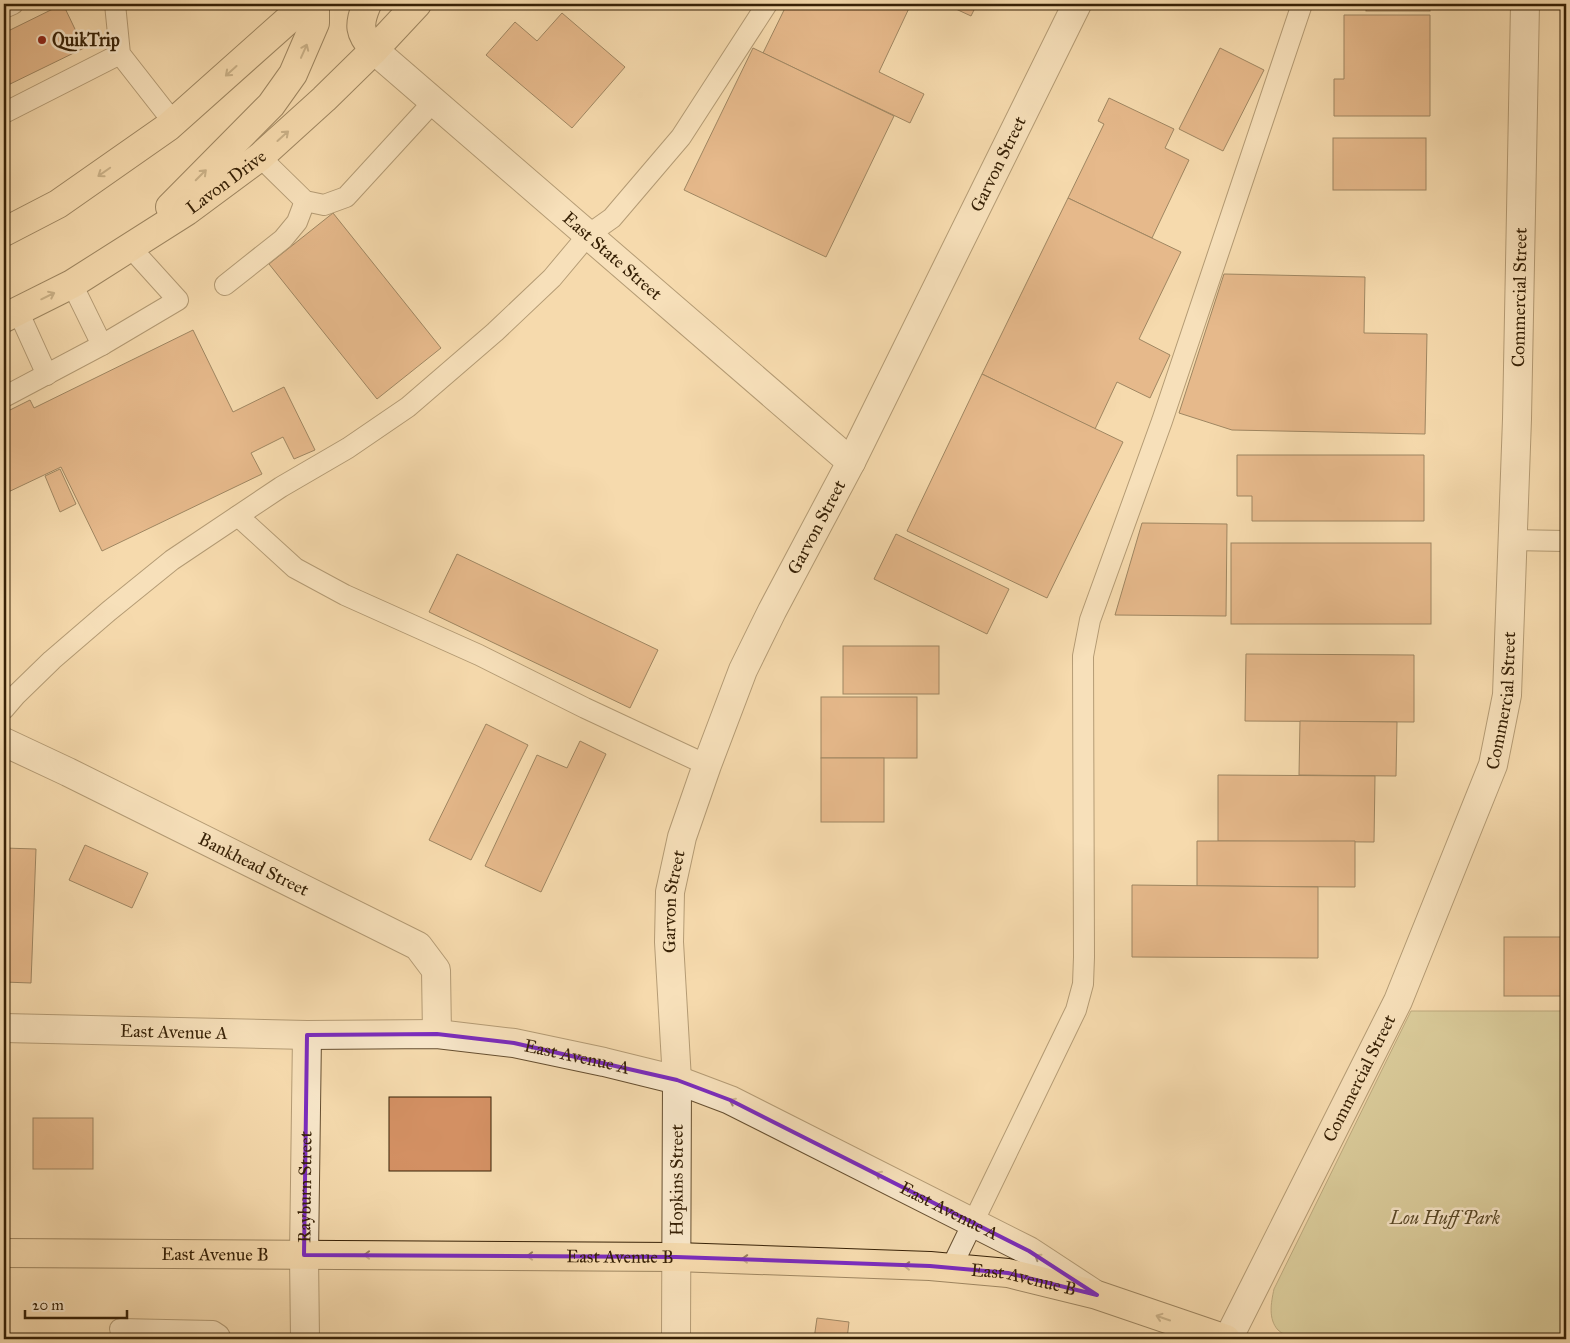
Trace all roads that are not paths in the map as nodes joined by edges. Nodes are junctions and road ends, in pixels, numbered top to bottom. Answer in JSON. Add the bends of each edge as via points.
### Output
{"nodes":[{"id":1,"x":12,"y":4,"type":"edge"},
{"id":2,"x":115,"y":4,"type":"edge"},
{"id":3,"x":306,"y":4,"type":"edge"},
{"id":4,"x":315,"y":4,"type":"edge"},
{"id":5,"x":367,"y":4,"type":"edge"},
{"id":6,"x":417,"y":4,"type":"edge"},
{"id":7,"x":766,"y":4,"type":"edge"},
{"id":8,"x":1077,"y":4,"type":"edge"},
{"id":9,"x":1302,"y":4,"type":"edge"},
{"id":10,"x":1524,"y":4,"type":"edge"},
{"id":11,"x":4,"y":8,"type":"edge"},
{"id":12,"x":374,"y":50,"type":"junction"},
{"id":13,"x":120,"y":54,"type":"junction"},
{"id":14,"x":434,"y":102,"type":"junction"},
{"id":15,"x":4,"y":113,"type":"edge"},
{"id":16,"x":174,"y":123,"type":"junction"},
{"id":17,"x":260,"y":157,"type":"junction"},
{"id":18,"x":305,"y":201,"type":"junction"},
{"id":19,"x":4,"y":232,"type":"edge"},
{"id":20,"x":588,"y":235,"type":"junction"},
{"id":21,"x":130,"y":247,"type":"junction"},
{"id":22,"x":72,"y":284,"type":"junction"},
{"id":23,"x":225,"y":285,"type":"dead end"},
{"id":24,"x":11,"y":314,"type":"edge"},
{"id":25,"x":102,"y":344,"type":"junction"},
{"id":26,"x":47,"y":375,"type":"junction"},
{"id":27,"x":4,"y":397,"type":"edge"},
{"id":28,"x":851,"y":462,"type":"junction"},
{"id":29,"x":238,"y":516,"type":"junction"},
{"id":30,"x":1512,"y":540,"type":"junction"},
{"id":31,"x":1566,"y":541,"type":"edge"},
{"id":32,"x":4,"y":709,"type":"edge"},
{"id":33,"x":4,"y":742,"type":"edge"},
{"id":34,"x":707,"y":765,"type":"junction"},
{"id":35,"x":4,"y":1028,"type":"edge"},
{"id":36,"x":437,"y":1034,"type":"junction"},
{"id":37,"x":307,"y":1035,"type":"junction"},
{"id":38,"x":677,"y":1080,"type":"junction"},
{"id":39,"x":973,"y":1223,"type":"junction"},
{"id":40,"x":4,"y":1253,"type":"edge"},
{"id":41,"x":304,"y":1255,"type":"junction"},
{"id":42,"x":676,"y":1257,"type":"junction"},
{"id":43,"x":951,"y":1268,"type":"junction"},
{"id":44,"x":1097,"y":1295,"type":"junction"},
{"id":45,"x":120,"y":1329,"type":"dead end"},
{"id":46,"x":221,"y":1339,"type":"edge"},
{"id":47,"x":305,"y":1339,"type":"edge"},
{"id":48,"x":676,"y":1339,"type":"edge"},
{"id":49,"x":1227,"y":1339,"type":"edge"}],
"edges":[{"from":1,"to":11,"type":"lane"},
{"from":2,"to":13,"type":"lane"},
{"from":3,"to":16,"type":"main road","one_way":true},
{"from":21,"to":4,"type":"main road","one_way":true,"via":[[271,105],[293,74],[316,24]]},
{"from":5,"to":12,"type":"main road","via":[[361,26],[364,38]]},
{"from":6,"to":12,"type":"main road","name":"Lavon Drive"},
{"from":7,"to":20,"type":"lane","via":[[681,136],[612,218]]},
{"from":8,"to":28,"type":"street","name":"Garvon Street"},
{"from":9,"to":39,"type":"lane","via":[[1162,421],[1090,620],[1084,656],[1083,984],[1076,1010]]},
{"from":10,"to":30,"type":"street","name":"Commercial Street"},
{"from":12,"to":14,"type":"street","name":"East State Street"},
{"from":17,"to":12,"type":"main road","name":"Lavon Drive","one_way":true},
{"from":13,"to":15,"type":"lane"},
{"from":13,"to":16,"type":"lane"},
{"from":14,"to":18,"type":"lane","via":[[346,197],[324,205]]},
{"from":14,"to":20,"type":"street","name":"East State Street"},
{"from":16,"to":19,"type":"main road","one_way":true,"via":[[58,204]]},
{"from":17,"to":18,"type":"lane"},
{"from":17,"to":21,"type":"main road","name":"Lavon Drive"},
{"from":18,"to":23,"type":"lane","via":[[297,222],[283,239]]},
{"from":20,"to":28,"type":"street","name":"East State Street"},
{"from":20,"to":29,"type":"lane","via":[[552,278],[408,407]]},
{"from":21,"to":22,"type":"main road","name":"Lavon Drive"},
{"from":21,"to":25,"type":"lane","via":[[178,300]]},
{"from":24,"to":22,"type":"main road","name":"Lavon Drive","one_way":true},
{"from":22,"to":25,"type":"lane"},
{"from":24,"to":26,"type":"lane"},
{"from":25,"to":26,"type":"lane"},
{"from":26,"to":27,"type":"lane"},
{"from":28,"to":34,"type":"street","name":"Garvon Street","via":[[743,670]]},
{"from":29,"to":32,"type":"lane","via":[[172,560],[109,611],[52,660]]},
{"from":29,"to":34,"type":"lane","via":[[295,568],[345,595],[479,655]]},
{"from":30,"to":31,"type":"lane"},
{"from":30,"to":49,"type":"street","name":"Commercial Street","via":[[1507,696],[1492,765],[1398,1001]]},
{"from":33,"to":36,"type":"street","name":"Bankhead Street","via":[[418,946],[436,970]]},
{"from":34,"to":38,"type":"street","name":"Garvon Street","via":[[682,837],[670,892]]},
{"from":35,"to":37,"type":"street","name":"East Avenue A"},
{"from":36,"to":37,"type":"street","name":"East Avenue A"},
{"from":36,"to":38,"type":"street","name":"East Avenue A","via":[[514,1042]]},
{"from":37,"to":41,"type":"street","name":"Rayburn Street"},
{"from":39,"to":38,"type":"street","name":"East Avenue A","one_way":true,"via":[[730,1100]]},
{"from":38,"to":42,"type":"street","name":"Hopkins Street"},
{"from":39,"to":43,"type":"lane"},
{"from":44,"to":39,"type":"street","name":"East Avenue A","one_way":true,"via":[[1029,1251]]},
{"from":40,"to":41,"type":"main road","name":"East Avenue B"},
{"from":42,"to":41,"type":"main road","name":"East Avenue B","one_way":true},
{"from":41,"to":47,"type":"street","name":"Rayburn Street"},
{"from":43,"to":42,"type":"main road","name":"East Avenue B","one_way":true},
{"from":42,"to":48,"type":"street","name":"Hopkins Street"},
{"from":43,"to":44,"type":"main road","name":"East Avenue B","via":[[1008,1273]]},
{"from":49,"to":44,"type":"main road","name":"East Avenue B","one_way":true},
{"from":45,"to":46,"type":"lane","via":[[212,1331]]}]}
